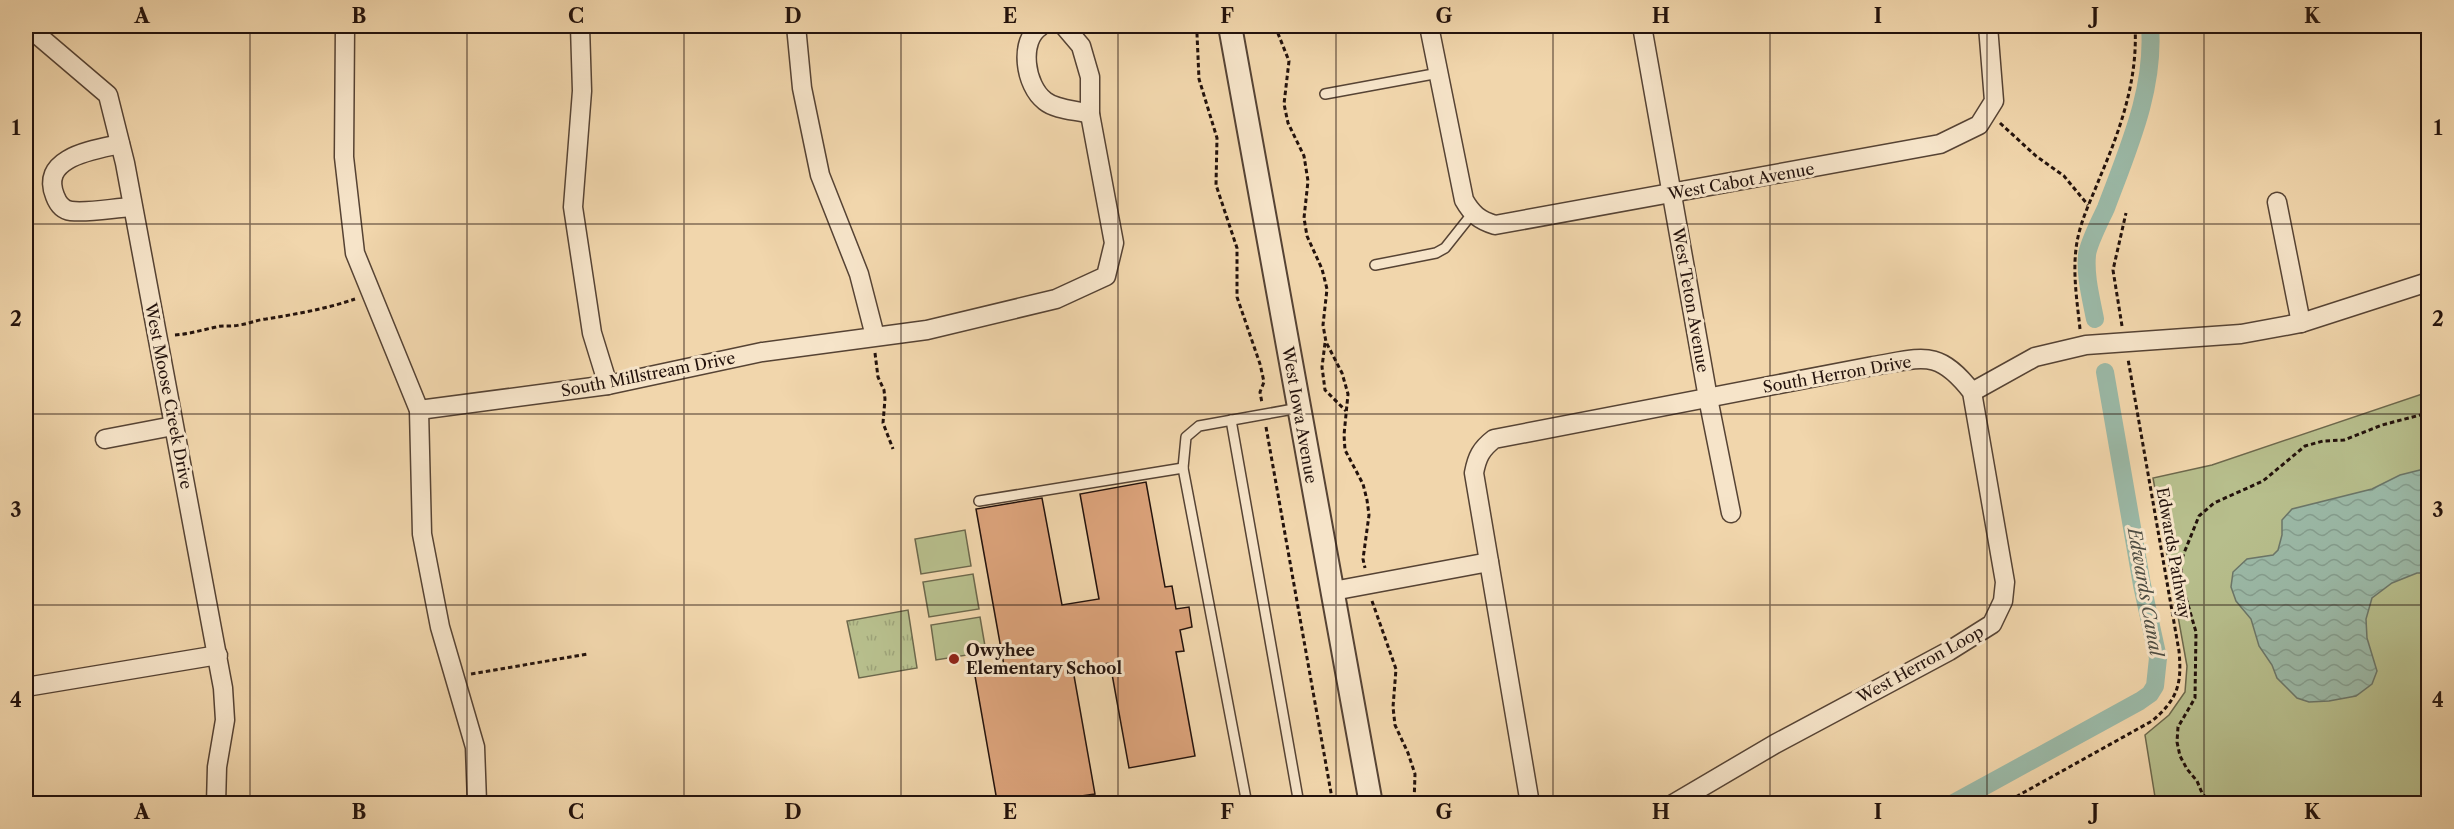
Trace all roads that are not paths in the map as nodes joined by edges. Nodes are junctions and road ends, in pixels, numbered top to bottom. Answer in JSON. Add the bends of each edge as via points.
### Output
{"nodes":[{"id":1,"x":27,"y":26,"type":"edge"},
{"id":2,"x":345,"y":26,"type":"edge"},
{"id":3,"x":580,"y":26,"type":"edge"},
{"id":4,"x":796,"y":26,"type":"edge"},
{"id":5,"x":1041,"y":26,"type":"edge"},
{"id":6,"x":1064,"y":26,"type":"edge"},
{"id":7,"x":1230,"y":26,"type":"edge"},
{"id":8,"x":1430,"y":26,"type":"edge"},
{"id":9,"x":1642,"y":26,"type":"edge"},
{"id":10,"x":1988,"y":26,"type":"edge"},
{"id":11,"x":1439,"y":73,"type":"junction"},
{"id":12,"x":1325,"y":94,"type":"dead end"},
{"id":13,"x":1090,"y":114,"type":"junction"},
{"id":14,"x":120,"y":144,"type":"junction"},
{"id":15,"x":1672,"y":193,"type":"junction"},
{"id":16,"x":2277,"y":202,"type":"dead end"},
{"id":17,"x":132,"y":207,"type":"junction"},
{"id":18,"x":1472,"y":214,"type":"junction"},
{"id":19,"x":1375,"y":265,"type":"dead end"},
{"id":20,"x":2428,"y":282,"type":"edge"},
{"id":21,"x":2301,"y":323,"type":"junction"},
{"id":22,"x":875,"y":336,"type":"junction"},
{"id":23,"x":608,"y":385,"type":"junction"},
{"id":24,"x":1972,"y":392,"type":"junction"},
{"id":25,"x":1708,"y":398,"type":"junction"},
{"id":26,"x":1299,"y":408,"type":"junction"},
{"id":27,"x":419,"y":410,"type":"junction"},
{"id":28,"x":1231,"y":420,"type":"junction"},
{"id":29,"x":174,"y":426,"type":"junction"},
{"id":30,"x":105,"y":439,"type":"dead end"},
{"id":31,"x":1183,"y":468,"type":"junction"},
{"id":32,"x":979,"y":501,"type":"dead end"},
{"id":33,"x":1731,"y":513,"type":"dead end"},
{"id":34,"x":1489,"y":562,"type":"junction"},
{"id":35,"x":1332,"y":591,"type":"junction"},
{"id":36,"x":218,"y":655,"type":"junction"},
{"id":37,"x":26,"y":687,"type":"edge"},
{"id":38,"x":476,"y":803,"type":"edge"},
{"id":39,"x":216,"y":804,"type":"edge"},
{"id":40,"x":1247,"y":804,"type":"edge"},
{"id":41,"x":1299,"y":804,"type":"edge"},
{"id":42,"x":1371,"y":804,"type":"edge"},
{"id":43,"x":1530,"y":804,"type":"edge"},
{"id":44,"x":1673,"y":804,"type":"edge"}],
"edges":[{"from":1,"to":14,"type":"street","name":"West Moose Creek Drive","via":[[108,95]]},
{"from":2,"to":27,"type":"street","via":[[344,157],[355,253]]},
{"from":3,"to":23,"type":"street","via":[[582,91],[573,207],[592,333]]},
{"from":4,"to":22,"type":"street","via":[[802,88],[820,175],[859,274]]},
{"from":5,"to":13,"type":"street","via":[[1035,29],[1027,51],[1038,94],[1058,107]]},
{"from":6,"to":13,"type":"street","via":[[1077,39],[1086,57]]},
{"from":7,"to":26,"type":"street","name":"West Iowa Avenue"},
{"from":8,"to":11,"type":"street"},
{"from":9,"to":15,"type":"street","name":"West Teton Avenue"},
{"from":10,"to":15,"type":"street","name":"West Cabot Avenue","via":[[1990,107],[1979,125],[1940,144]]},
{"from":11,"to":12,"type":"lane"},
{"from":11,"to":18,"type":"street","via":[[1464,200]]},
{"from":13,"to":22,"type":"street","name":"South Millstream Drive","via":[[1114,243],[1106,276],[1056,299],[927,330]]},
{"from":14,"to":17,"type":"street","name":"West Moose Creek Drive"},
{"from":14,"to":17,"type":"street","via":[[66,160],[54,173],[52,189],[59,205],[70,211]]},
{"from":15,"to":18,"type":"street","name":"West Cabot Avenue","via":[[1495,225]]},
{"from":15,"to":25,"type":"street","name":"West Teton Avenue"},
{"from":16,"to":21,"type":"street"},
{"from":17,"to":29,"type":"street","name":"West Moose Creek Drive"},
{"from":18,"to":19,"type":"lane","via":[[1445,248],[1436,253]]},
{"from":20,"to":21,"type":"street"},
{"from":21,"to":24,"type":"street","via":[[2241,334],[2081,346],[2035,357]]},
{"from":22,"to":23,"type":"street","name":"South Millstream Drive","via":[[762,352]]},
{"from":23,"to":27,"type":"street","name":"South Millstream Drive"},
{"from":24,"to":25,"type":"street","name":"South Herron Drive","via":[[1958,373],[1941,361],[1918,359]]},
{"from":24,"to":44,"type":"street","name":"West Herron Loop","via":[[2005,582],[1992,624]]},
{"from":25,"to":33,"type":"street","name":"West Teton Avenue"},
{"from":25,"to":34,"type":"street","name":"South Herron Drive","via":[[1494,439],[1478,456],[1474,473]]},
{"from":26,"to":28,"type":"lane"},
{"from":26,"to":35,"type":"street","name":"West Iowa Avenue"},
{"from":27,"to":38,"type":"street","via":[[422,534],[440,627],[475,747]]},
{"from":28,"to":31,"type":"lane","via":[[1199,426],[1186,437]]},
{"from":28,"to":41,"type":"lane"},
{"from":29,"to":30,"type":"street"},
{"from":29,"to":36,"type":"street","name":"West Moose Creek Drive"},
{"from":31,"to":32,"type":"lane"},
{"from":31,"to":40,"type":"lane"},
{"from":34,"to":35,"type":"street"},
{"from":34,"to":43,"type":"street"},
{"from":35,"to":42,"type":"street","name":"West Iowa Avenue"},
{"from":36,"to":37,"type":"street"},
{"from":36,"to":39,"type":"street","name":"West Moose Creek Drive","via":[[225,720]]}]}
